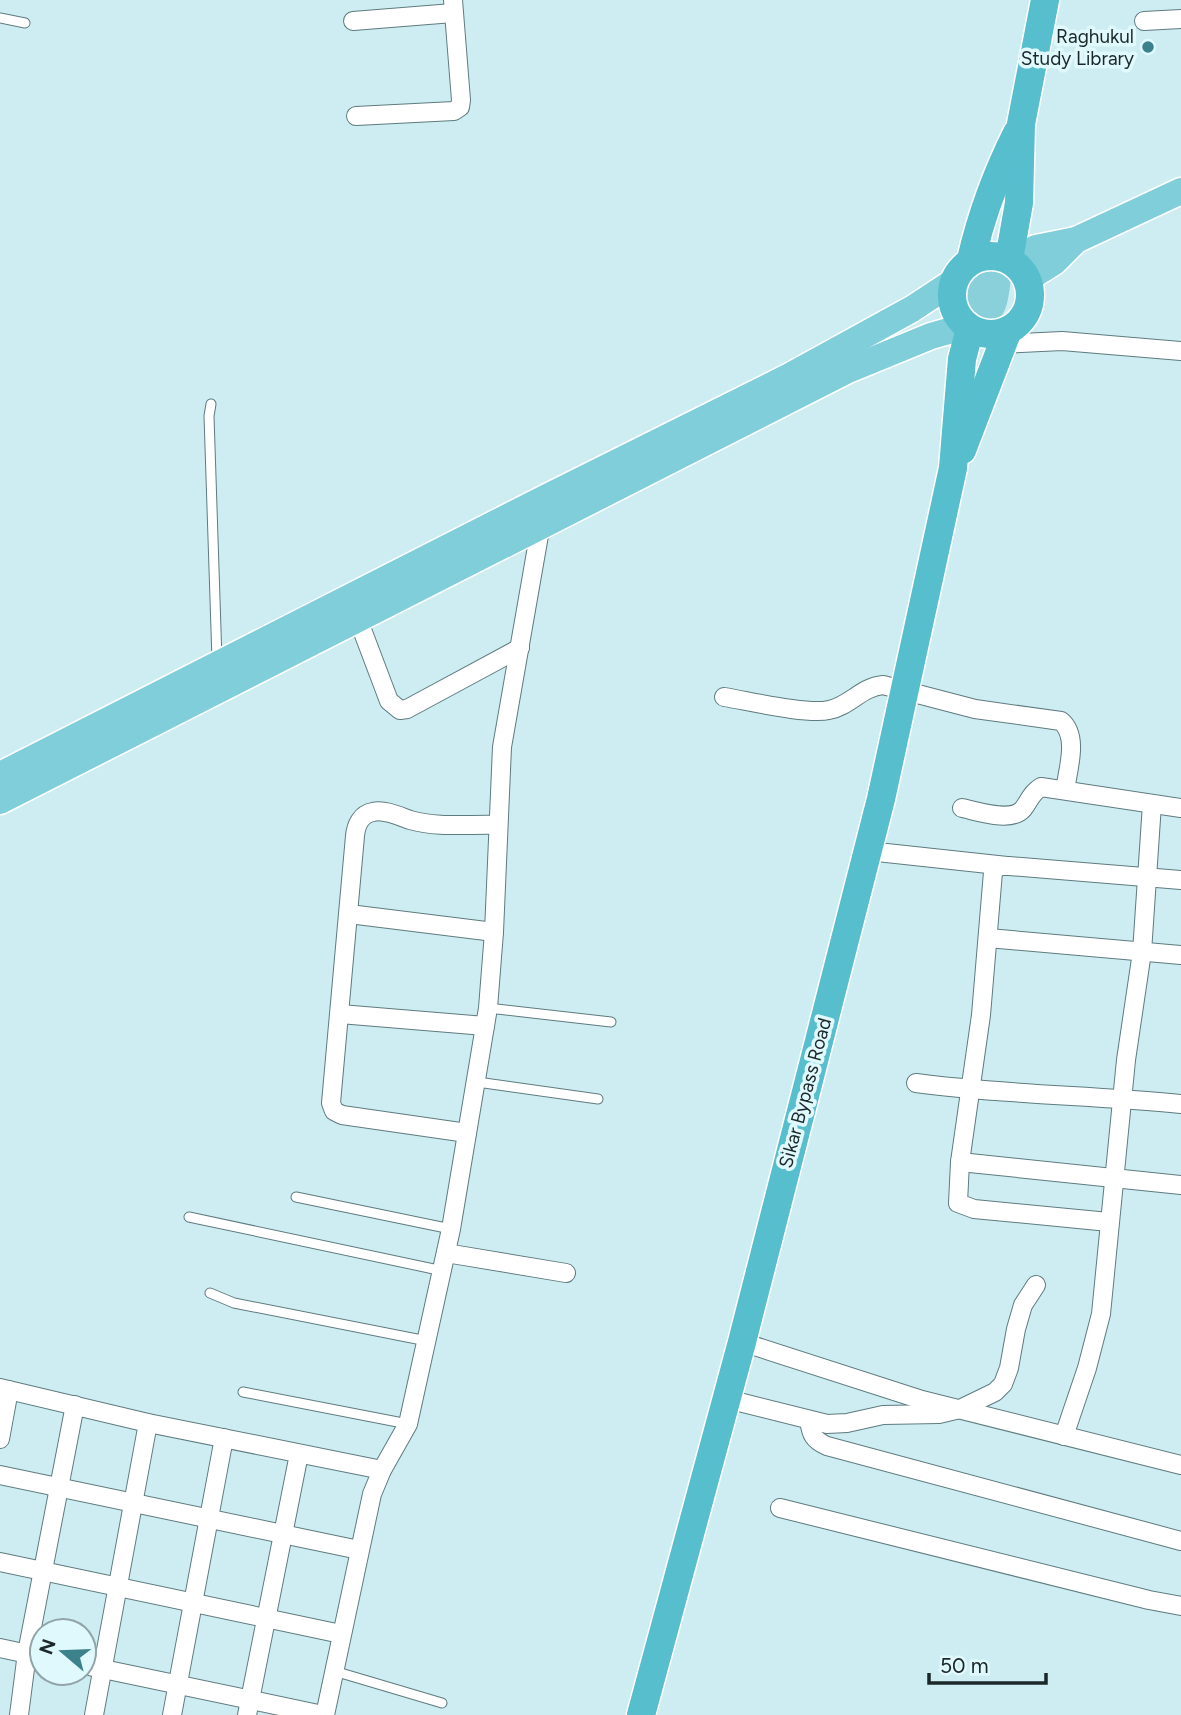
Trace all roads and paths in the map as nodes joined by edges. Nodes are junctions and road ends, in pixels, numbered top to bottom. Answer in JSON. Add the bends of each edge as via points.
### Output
{"nodes":[{"id":1,"x":1045,"y":0,"type":"edge"},
{"id":2,"x":453,"y":7,"type":"edge"},
{"id":3,"x":0,"y":18,"type":"edge"},
{"id":4,"x":1181,"y":19,"type":"edge"},
{"id":5,"x":354,"y":21,"type":"dead end"},
{"id":6,"x":1144,"y":21,"type":"dead end"},
{"id":7,"x":25,"y":23,"type":"dead end"},
{"id":8,"x":356,"y":116,"type":"dead end"},
{"id":9,"x":1021,"y":124,"type":"junction"},
{"id":10,"x":1181,"y":191,"type":"edge"},
{"id":11,"x":971,"y":260,"type":"junction"},
{"id":12,"x":1017,"y":267,"type":"junction"},
{"id":13,"x":953,"y":282,"type":"junction"},
{"id":14,"x":968,"y":327,"type":"junction"},
{"id":15,"x":1005,"y":337,"type":"junction"},
{"id":16,"x":1181,"y":351,"type":"edge"},
{"id":17,"x":211,"y":404,"type":"dead end"},
{"id":18,"x":953,"y":468,"type":"junction"},
{"id":19,"x":541,"y":524,"type":"junction"},
{"id":20,"x":358,"y":619,"type":"junction"},
{"id":21,"x":520,"y":648,"type":"junction"},
{"id":22,"x":218,"y":665,"type":"junction"},
{"id":23,"x":905,"y":689,"type":"junction"},
{"id":24,"x":724,"y":697,"type":"dead end"},
{"id":25,"x":0,"y":775,"type":"edge"},
{"id":26,"x":1065,"y":790,"type":"junction"},
{"id":27,"x":0,"y":800,"type":"edge"},
{"id":28,"x":1152,"y":804,"type":"junction"},
{"id":29,"x":962,"y":808,"type":"dead end"},
{"id":30,"x":1181,"y":808,"type":"edge"},
{"id":31,"x":498,"y":825,"type":"junction"},
{"id":32,"x":868,"y":851,"type":"junction"},
{"id":33,"x":1007,"y":866,"type":"junction"},
{"id":34,"x":1147,"y":878,"type":"junction"},
{"id":35,"x":1181,"y":880,"type":"edge"},
{"id":36,"x":349,"y":915,"type":"junction"},
{"id":37,"x":494,"y":932,"type":"junction"},
{"id":38,"x":988,"y":937,"type":"junction"},
{"id":39,"x":1142,"y":952,"type":"junction"},
{"id":40,"x":1181,"y":955,"type":"edge"},
{"id":41,"x":340,"y":1014,"type":"junction"},
{"id":42,"x":487,"y":1017,"type":"junction"},
{"id":43,"x":611,"y":1022,"type":"dead end"},
{"id":44,"x":477,"y":1082,"type":"junction"},
{"id":45,"x":916,"y":1083,"type":"dead end"},
{"id":46,"x":969,"y":1090,"type":"junction"},
{"id":47,"x":1122,"y":1098,"type":"junction"},
{"id":48,"x":598,"y":1099,"type":"dead end"},
{"id":49,"x":1181,"y":1104,"type":"edge"},
{"id":50,"x":467,"y":1133,"type":"junction"},
{"id":51,"x":960,"y":1162,"type":"junction"},
{"id":52,"x":1115,"y":1176,"type":"junction"},
{"id":53,"x":1181,"y":1185,"type":"edge"},
{"id":54,"x":296,"y":1197,"type":"dead end"},
{"id":55,"x":189,"y":1217,"type":"dead end"},
{"id":56,"x":1109,"y":1222,"type":"junction"},
{"id":57,"x":451,"y":1229,"type":"junction"},
{"id":58,"x":445,"y":1262,"type":"junction"},
{"id":59,"x":566,"y":1273,"type":"dead end"},
{"id":60,"x":1036,"y":1285,"type":"dead end"},
{"id":61,"x":210,"y":1293,"type":"dead end"},
{"id":62,"x":426,"y":1342,"type":"junction"},
{"id":63,"x":742,"y":1342,"type":"junction"},
{"id":64,"x":5,"y":1389,"type":"edge"},
{"id":65,"x":243,"y":1392,"type":"dead end"},
{"id":66,"x":727,"y":1399,"type":"junction"},
{"id":67,"x":75,"y":1405,"type":"junction"},
{"id":68,"x":960,"y":1409,"type":"junction"},
{"id":69,"x":809,"y":1420,"type":"junction"},
{"id":70,"x":148,"y":1423,"type":"junction"},
{"id":71,"x":408,"y":1424,"type":"junction"},
{"id":72,"x":1064,"y":1436,"type":"junction"},
{"id":73,"x":224,"y":1438,"type":"junction"},
{"id":74,"x":0,"y":1439,"type":"edge"},
{"id":75,"x":299,"y":1454,"type":"junction"},
{"id":76,"x":1180,"y":1459,"type":"edge"},
{"id":77,"x":382,"y":1470,"type":"junction"},
{"id":78,"x":0,"y":1475,"type":"edge"},
{"id":79,"x":59,"y":1487,"type":"junction"},
{"id":80,"x":133,"y":1503,"type":"junction"},
{"id":81,"x":780,"y":1508,"type":"dead end"},
{"id":82,"x":209,"y":1520,"type":"junction"},
{"id":83,"x":284,"y":1535,"type":"junction"},
{"id":84,"x":1181,"y":1541,"type":"edge"},
{"id":85,"x":359,"y":1550,"type":"junction"},
{"id":86,"x":0,"y":1562,"type":"edge"},
{"id":87,"x":44,"y":1573,"type":"junction"},
{"id":88,"x":117,"y":1587,"type":"junction"},
{"id":89,"x":193,"y":1604,"type":"junction"},
{"id":90,"x":1181,"y":1606,"type":"edge"},
{"id":91,"x":39,"y":1617,"type":"edge"},
{"id":92,"x":268,"y":1619,"type":"junction"},
{"id":93,"x":341,"y":1634,"type":"junction"},
{"id":94,"x":0,"y":1648,"type":"edge"},
{"id":95,"x":98,"y":1650,"type":"edge"},
{"id":96,"x":28,"y":1654,"type":"edge"},
{"id":97,"x":98,"y":1668,"type":"edge"},
{"id":98,"x":334,"y":1671,"type":"junction"},
{"id":99,"x":28,"y":1679,"type":"edge"},
{"id":100,"x":177,"y":1685,"type":"junction"},
{"id":101,"x":93,"y":1687,"type":"edge"},
{"id":102,"x":442,"y":1703,"type":"dead end"},
{"id":103,"x":248,"y":1707,"type":"edge"},
{"id":104,"x":19,"y":1715,"type":"edge"},
{"id":105,"x":94,"y":1715,"type":"edge"},
{"id":106,"x":172,"y":1715,"type":"edge"},
{"id":107,"x":324,"y":1715,"type":"edge"},
{"id":108,"x":642,"y":1715,"type":"edge"}],
"edges":[{"from":1,"to":9,"type":"highway","name":"Sikar Bypass Road"},
{"from":2,"to":5,"type":"street"},
{"from":2,"to":8,"type":"street","via":[[460,107]]},
{"from":3,"to":7,"type":"lane"},
{"from":4,"to":6,"type":"street"},
{"from":9,"to":11,"type":"highway","name":"Sikar Bypass Road","via":[[995,182]]},
{"from":9,"to":12,"type":"highway","name":"Sikar Bypass Road"},
{"from":10,"to":12,"type":"main road","via":[[1076,240],[1036,248],[1023,255]]},
{"from":11,"to":12,"type":"highway","via":[[989,255]]},
{"from":11,"to":13,"type":"highway","name":"Sikar Bypass Road"},
{"from":12,"to":15,"type":"highway","name":"Sikar Bypass Road","via":[[1030,291],[1025,314]]},
{"from":13,"to":14,"type":"highway","via":[[954,311]]},
{"from":13,"to":22,"type":"main road","via":[[790,376]]},
{"from":14,"to":15,"type":"highway"},
{"from":14,"to":18,"type":"highway","name":"Sikar Bypass Road"},
{"from":14,"to":19,"type":"main road","via":[[931,336],[848,370]]},
{"from":15,"to":16,"type":"street"},
{"from":15,"to":18,"type":"highway","name":"Sikar Bypass Road"},
{"from":17,"to":22,"type":"lane"},
{"from":18,"to":23,"type":"highway","name":"Sikar Bypass Road"},
{"from":19,"to":20,"type":"main road"},
{"from":19,"to":21,"type":"street"},
{"from":20,"to":21,"type":"street","via":[[389,701],[400,710]]},
{"from":20,"to":27,"type":"main road"},
{"from":21,"to":31,"type":"street","via":[[502,747]]},
{"from":22,"to":25,"type":"main road"},
{"from":23,"to":24,"type":"street","via":[[870,686],[826,711]]},
{"from":23,"to":26,"type":"street","via":[[975,709],[1061,721],[1071,740]]},
{"from":23,"to":32,"type":"highway","name":"Sikar Bypass Road"},
{"from":26,"to":28,"type":"street"},
{"from":26,"to":29,"type":"street","via":[[1041,787],[1033,791],[1022,811],[1012,815]]},
{"from":28,"to":30,"type":"street"},
{"from":28,"to":34,"type":"street"},
{"from":31,"to":36,"type":"street","via":[[418,822],[369,812],[356,827]]},
{"from":31,"to":37,"type":"street"},
{"from":32,"to":33,"type":"street"},
{"from":32,"to":63,"type":"highway","name":"Sikar Bypass Road"},
{"from":33,"to":34,"type":"street"},
{"from":33,"to":38,"type":"street","via":[[993,872]]},
{"from":34,"to":35,"type":"street"},
{"from":34,"to":39,"type":"street"},
{"from":36,"to":37,"type":"street"},
{"from":36,"to":41,"type":"street"},
{"from":37,"to":42,"type":"street"},
{"from":38,"to":39,"type":"street"},
{"from":38,"to":46,"type":"street"},
{"from":39,"to":40,"type":"street"},
{"from":39,"to":47,"type":"street"},
{"from":41,"to":42,"type":"street"},
{"from":41,"to":50,"type":"street","via":[[334,1111]]},
{"from":42,"to":43,"type":"lane"},
{"from":42,"to":44,"type":"street"},
{"from":44,"to":48,"type":"lane"},
{"from":44,"to":50,"type":"street"},
{"from":45,"to":46,"type":"street"},
{"from":46,"to":47,"type":"street"},
{"from":46,"to":51,"type":"street"},
{"from":47,"to":49,"type":"street"},
{"from":47,"to":52,"type":"street"},
{"from":50,"to":57,"type":"street"},
{"from":51,"to":52,"type":"street"},
{"from":51,"to":56,"type":"street","via":[[957,1196],[965,1208]]},
{"from":52,"to":53,"type":"street"},
{"from":52,"to":56,"type":"street"},
{"from":54,"to":57,"type":"lane"},
{"from":55,"to":58,"type":"lane"},
{"from":56,"to":72,"type":"street","via":[[1101,1314]]},
{"from":57,"to":58,"type":"street"},
{"from":58,"to":59,"type":"street"},
{"from":58,"to":62,"type":"street"},
{"from":60,"to":68,"type":"street","via":[[1023,1305],[1003,1384]]},
{"from":61,"to":62,"type":"lane","via":[[234,1303]]},
{"from":62,"to":71,"type":"street"},
{"from":63,"to":66,"type":"highway","name":"Sikar Bypass Road"},
{"from":63,"to":68,"type":"street"},
{"from":64,"to":67,"type":"street"},
{"from":64,"to":74,"type":"street"},
{"from":65,"to":71,"type":"lane"},
{"from":66,"to":69,"type":"street"},
{"from":66,"to":108,"type":"highway","name":"Sikar Bypass Road"},
{"from":67,"to":70,"type":"street"},
{"from":67,"to":79,"type":"street"},
{"from":68,"to":69,"type":"street","via":[[883,1415],[847,1423]]},
{"from":68,"to":72,"type":"street"},
{"from":69,"to":84,"type":"street","via":[[816,1441],[827,1446]]},
{"from":70,"to":73,"type":"street"},
{"from":70,"to":80,"type":"street"},
{"from":71,"to":77,"type":"street"},
{"from":72,"to":76,"type":"street"},
{"from":73,"to":75,"type":"street"},
{"from":73,"to":82,"type":"street"},
{"from":75,"to":77,"type":"street"},
{"from":75,"to":83,"type":"street"},
{"from":77,"to":85,"type":"street"},
{"from":78,"to":79,"type":"street"},
{"from":79,"to":80,"type":"street"},
{"from":79,"to":87,"type":"street"},
{"from":80,"to":82,"type":"street"},
{"from":80,"to":88,"type":"street"},
{"from":81,"to":90,"type":"street"},
{"from":82,"to":83,"type":"street"},
{"from":82,"to":89,"type":"street"},
{"from":83,"to":85,"type":"street"},
{"from":83,"to":92,"type":"street"},
{"from":85,"to":93,"type":"street"},
{"from":86,"to":87,"type":"street"},
{"from":87,"to":88,"type":"street"},
{"from":87,"to":91,"type":"street"},
{"from":88,"to":89,"type":"street"},
{"from":88,"to":95,"type":"street"},
{"from":89,"to":92,"type":"street"},
{"from":89,"to":100,"type":"street"},
{"from":92,"to":93,"type":"street"},
{"from":92,"to":103,"type":"street"},
{"from":93,"to":98,"type":"street"},
{"from":94,"to":96,"type":"street"},
{"from":97,"to":100,"type":"street"},
{"from":98,"to":102,"type":"lane"},
{"from":98,"to":107,"type":"street"},
{"from":99,"to":104,"type":"street"},
{"from":100,"to":103,"type":"street"},
{"from":100,"to":106,"type":"street"},
{"from":101,"to":105,"type":"street"},
{"from":103,"to":107,"type":"street"}]}
